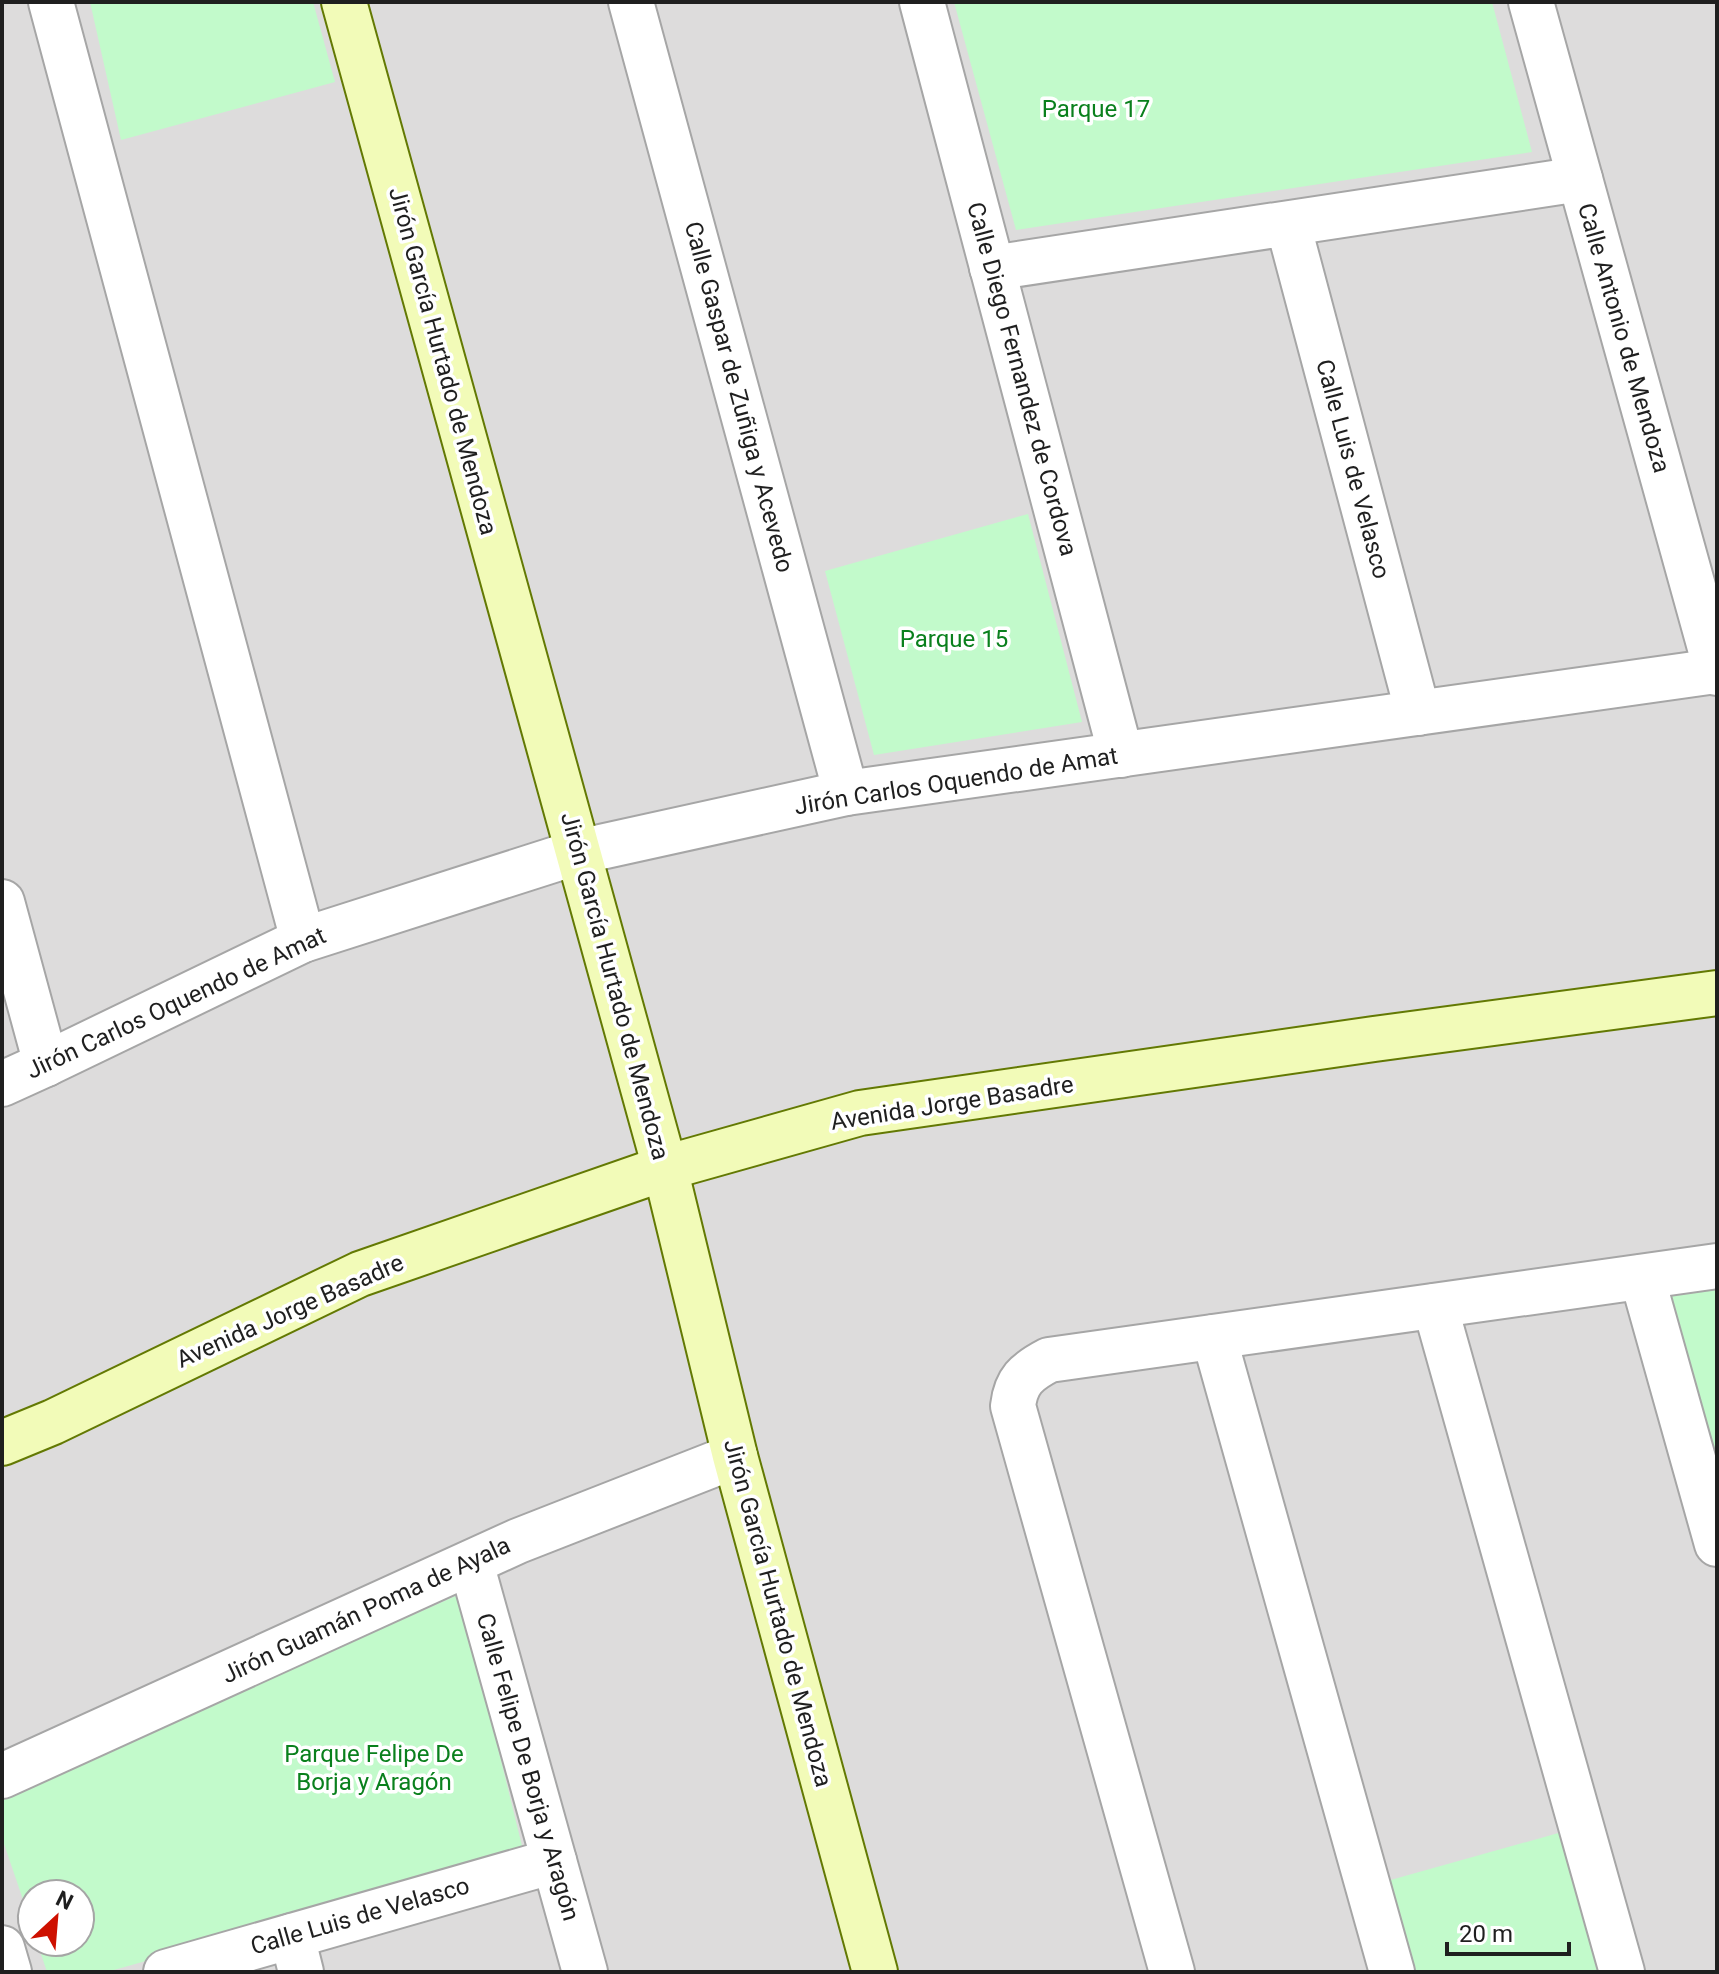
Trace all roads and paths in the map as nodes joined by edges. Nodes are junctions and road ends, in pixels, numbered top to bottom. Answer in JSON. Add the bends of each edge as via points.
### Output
{"nodes":[{"id":1,"x":51,"y":2,"type":"edge"},
{"id":2,"x":344,"y":2,"type":"edge"},
{"id":3,"x":631,"y":2,"type":"edge"},
{"id":4,"x":922,"y":2,"type":"edge"},
{"id":5,"x":1531,"y":2,"type":"edge"},
{"id":6,"x":1580,"y":179,"type":"junction"},
{"id":7,"x":1288,"y":224,"type":"junction"},
{"id":8,"x":992,"y":268,"type":"junction"},
{"id":9,"x":1717,"y":672,"type":"edge"},
{"id":10,"x":1418,"y":713,"type":"junction"},
{"id":11,"x":1121,"y":755,"type":"junction"},
{"id":12,"x":846,"y":793,"type":"junction"},
{"id":13,"x":578,"y":852,"type":"junction"},
{"id":14,"x":2,"y":902,"type":"edge"},
{"id":15,"x":303,"y":940,"type":"junction"},
{"id":16,"x":1717,"y":993,"type":"edge"},
{"id":17,"x":46,"y":1064,"type":"junction"},
{"id":18,"x":2,"y":1084,"type":"edge"},
{"id":19,"x":665,"y":1168,"type":"junction"},
{"id":20,"x":1717,"y":1266,"type":"edge"},
{"id":21,"x":1642,"y":1277,"type":"junction"},
{"id":22,"x":1435,"y":1306,"type":"junction"},
{"id":23,"x":1214,"y":1337,"type":"junction"},
{"id":24,"x":2,"y":1443,"type":"edge"},
{"id":25,"x":735,"y":1456,"type":"junction"},
{"id":26,"x":1717,"y":1544,"type":"edge"},
{"id":27,"x":471,"y":1563,"type":"junction"},
{"id":28,"x":2,"y":1776,"type":"edge"},
{"id":29,"x":554,"y":1861,"type":"junction"},
{"id":30,"x":2,"y":1948,"type":"edge"},
{"id":31,"x":296,"y":1954,"type":"edge"},
{"id":32,"x":9,"y":1972,"type":"edge"},
{"id":33,"x":166,"y":1972,"type":"edge"},
{"id":34,"x":585,"y":1972,"type":"edge"},
{"id":35,"x":875,"y":1972,"type":"edge"},
{"id":36,"x":1172,"y":1972,"type":"edge"},
{"id":37,"x":1392,"y":1972,"type":"edge"},
{"id":38,"x":1622,"y":1972,"type":"edge"}],
"edges":[{"from":1,"to":15,"type":"street"},
{"from":2,"to":13,"type":"street","name":"Jirón García Hurtado de Mendoza"},
{"from":3,"to":12,"type":"street","name":"Calle Gaspar de Zuñiga y Acevedo"},
{"from":4,"to":8,"type":"street","name":"Calle Diego Fernandez de Cordova"},
{"from":5,"to":6,"type":"street","name":"Calle Antonio de Mendoza"},
{"from":6,"to":7,"type":"street"},
{"from":6,"to":9,"type":"street","name":"Calle Antonio de Mendoza"},
{"from":7,"to":8,"type":"street"},
{"from":7,"to":10,"type":"street","name":"Calle Luis de Velasco"},
{"from":8,"to":11,"type":"street","name":"Calle Diego Fernandez de Cordova"},
{"from":9,"to":10,"type":"street","name":"Jirón Carlos Oquendo de Amat"},
{"from":10,"to":11,"type":"street","name":"Jirón Carlos Oquendo de Amat"},
{"from":11,"to":12,"type":"street","name":"Jirón Carlos Oquendo de Amat"},
{"from":12,"to":13,"type":"street","name":"Jirón Carlos Oquendo de Amat"},
{"from":13,"to":15,"type":"street","name":"Jirón Carlos Oquendo de Amat"},
{"from":13,"to":19,"type":"street","name":"Jirón García Hurtado de Mendoza"},
{"from":14,"to":17,"type":"street"},
{"from":15,"to":17,"type":"street","name":"Jirón Carlos Oquendo de Amat"},
{"from":16,"to":19,"type":"street","name":"Avenida Jorge Basadre","via":[[860,1113]]},
{"from":17,"to":18,"type":"street","name":"Jirón Carlos Oquendo de Amat"},
{"from":19,"to":24,"type":"street","name":"Avenida Jorge Basadre","via":[[360,1274]]},
{"from":19,"to":25,"type":"street","name":"Jirón García Hurtado de Mendoza"},
{"from":20,"to":21,"type":"street"},
{"from":21,"to":22,"type":"street"},
{"from":21,"to":26,"type":"street"},
{"from":22,"to":23,"type":"street"},
{"from":22,"to":38,"type":"street"},
{"from":23,"to":36,"type":"street","via":[[1049,1360],[1022,1378],[1013,1406]]},
{"from":23,"to":37,"type":"street"},
{"from":25,"to":27,"type":"street","name":"Jirón Guamán Poma de Ayala"},
{"from":25,"to":35,"type":"street","name":"Jirón García Hurtado de Mendoza"},
{"from":27,"to":28,"type":"street","name":"Jirón Guamán Poma de Ayala"},
{"from":27,"to":29,"type":"street","name":"Calle Felipe De Borja y Aragón"},
{"from":29,"to":31,"type":"street","name":"Calle Luis de Velasco"},
{"from":29,"to":34,"type":"street","name":"Calle Felipe De Borja y Aragón"},
{"from":30,"to":32,"type":"street"},
{"from":31,"to":33,"type":"street","name":"Calle Luis de Velasco"}]}
